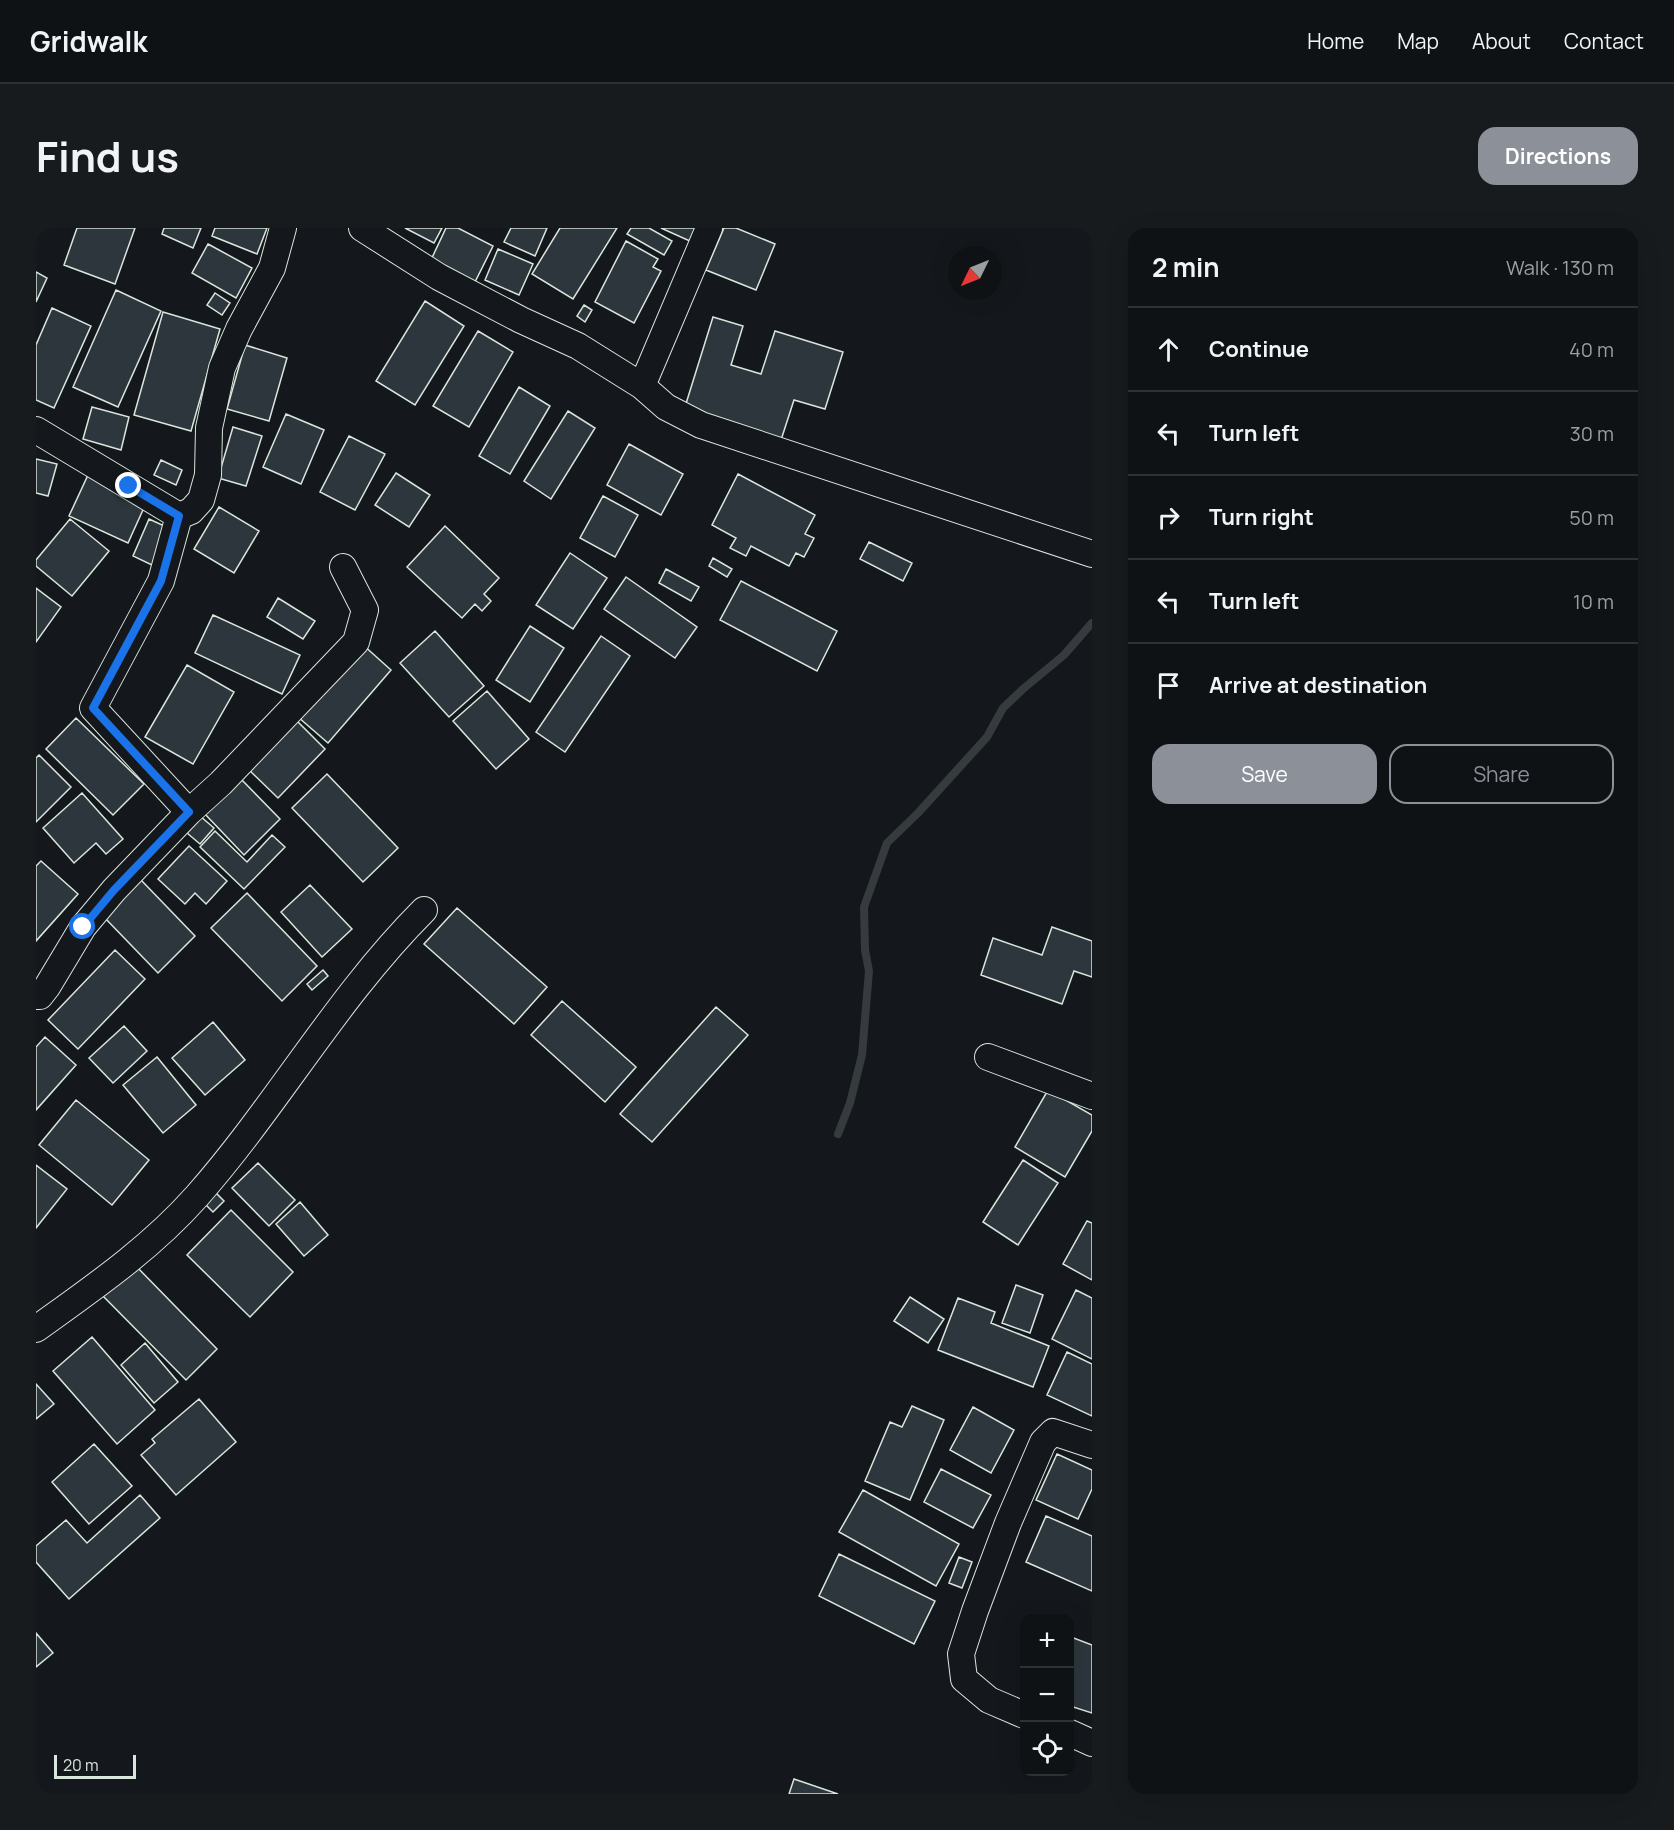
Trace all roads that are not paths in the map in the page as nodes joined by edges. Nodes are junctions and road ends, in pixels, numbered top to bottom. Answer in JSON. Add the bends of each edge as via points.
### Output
{"nodes":[{"id":1,"x":283,"y":228,"type":"edge"},
{"id":2,"x":362,"y":228,"type":"edge"},
{"id":3,"x":709,"y":228,"type":"edge"},
{"id":4,"x":642,"y":386,"type":"junction"},
{"id":5,"x":36,"y":430,"type":"edge"},
{"id":6,"x":179,"y":516,"type":"junction"},
{"id":7,"x":1092,"y":554,"type":"edge"},
{"id":8,"x":343,"y":567,"type":"dead end"},
{"id":9,"x":189,"y":812,"type":"junction"},
{"id":10,"x":424,"y":910,"type":"dead end"},
{"id":11,"x":36,"y":996,"type":"edge"},
{"id":12,"x":988,"y":1057,"type":"dead end"},
{"id":13,"x":1092,"y":1096,"type":"edge"},
{"id":14,"x":36,"y":1329,"type":"edge"},
{"id":15,"x":1092,"y":1445,"type":"edge"},
{"id":16,"x":1020,"y":1712,"type":"edge"},
{"id":17,"x":1074,"y":1735,"type":"edge"},
{"id":18,"x":1092,"y":1743,"type":"edge"}],
"edges":[{"from":1,"to":6,"type":"street","via":[[272,268],[222,368],[209,428],[208,475],[201,500],[191,511]]},
{"from":2,"to":4,"type":"street","via":[[439,277],[560,336]]},
{"from":3,"to":4,"type":"street"},
{"from":4,"to":7,"type":"street","via":[[666,407],[701,425]]},
{"from":5,"to":6,"type":"street"},
{"from":6,"to":9,"type":"street","via":[[161,581],[93,708]]},
{"from":8,"to":9,"type":"street","via":[[365,610],[356,642]]},
{"from":9,"to":11,"type":"street","via":[[83,927],[47,987]]},
{"from":10,"to":14,"type":"street","via":[[392,942],[333,1015],[266,1110],[198,1195],[157,1238]]},
{"from":12,"to":13,"type":"street"},
{"from":15,"to":16,"type":"street","via":[[1053,1432],[1043,1442],[1008,1523],[961,1653],[964,1679],[989,1700]]},
{"from":17,"to":18,"type":"street"}]}
